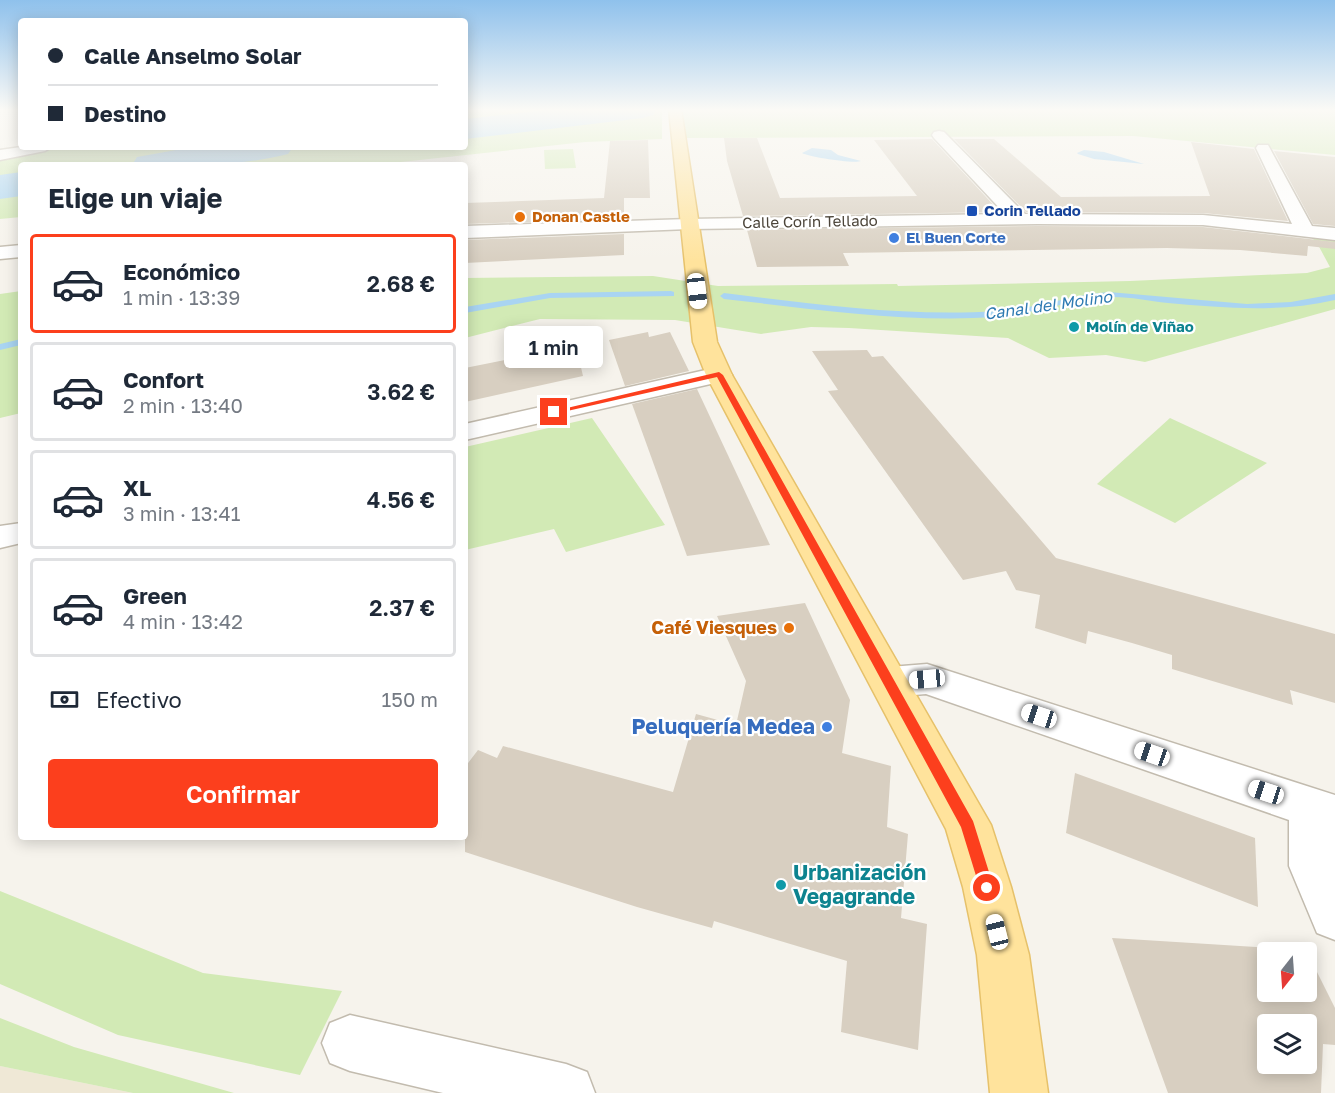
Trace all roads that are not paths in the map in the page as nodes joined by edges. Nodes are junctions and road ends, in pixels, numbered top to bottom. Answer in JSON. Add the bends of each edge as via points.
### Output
{"nodes":[{"id":1,"x":682,"y":160,"type":"edge"},
{"id":2,"x":963,"y":160,"type":"edge"},
{"id":3,"x":1269,"y":160,"type":"edge"},
{"id":4,"x":1020,"y":220,"type":"junction"},
{"id":5,"x":689,"y":224,"type":"junction"},
{"id":6,"x":1305,"y":231,"type":"junction"},
{"id":7,"x":468,"y":232,"type":"edge"},
{"id":8,"x":1335,"y":234,"type":"edge"},
{"id":9,"x":18,"y":249,"type":"edge"},
{"id":10,"x":0,"y":251,"type":"edge"},
{"id":11,"x":719,"y":375,"type":"junction"},
{"id":12,"x":468,"y":431,"type":"edge"},
{"id":13,"x":18,"y":534,"type":"edge"},
{"id":14,"x":0,"y":537,"type":"edge"},
{"id":15,"x":890,"y":682,"type":"junction"},
{"id":16,"x":1323,"y":812,"type":"edge"},
{"id":17,"x":1335,"y":915,"type":"edge"},
{"id":18,"x":350,"y":1043,"type":"dead end"},
{"id":19,"x":566,"y":1093,"type":"edge"},
{"id":20,"x":1019,"y":1093,"type":"edge"}],
"edges":[{"from":1,"to":5,"type":"main road"},
{"from":2,"to":4,"type":"street"},
{"from":3,"to":6,"type":"street"},
{"from":4,"to":5,"type":"street","name":"Calle Corín Tellado"},
{"from":4,"to":6,"type":"street","name":"Calle Corín Tellado","via":[[1203,220]]},
{"from":5,"to":7,"type":"street","name":"Calle Corín Tellado"},
{"from":5,"to":11,"type":"main road","via":[[705,342]]},
{"from":6,"to":8,"type":"street","name":"Calle Corín Tellado"},
{"from":9,"to":10,"type":"street"},
{"from":11,"to":12,"type":"street"},
{"from":11,"to":15,"type":"main road"},
{"from":13,"to":14,"type":"street"},
{"from":15,"to":16,"type":"street","via":[[927,679]]},
{"from":15,"to":20,"type":"main road","via":[[968,825],[1003,955]]},
{"from":16,"to":17,"type":"street","via":[[1313,866]]},
{"from":18,"to":19,"type":"street"}]}
